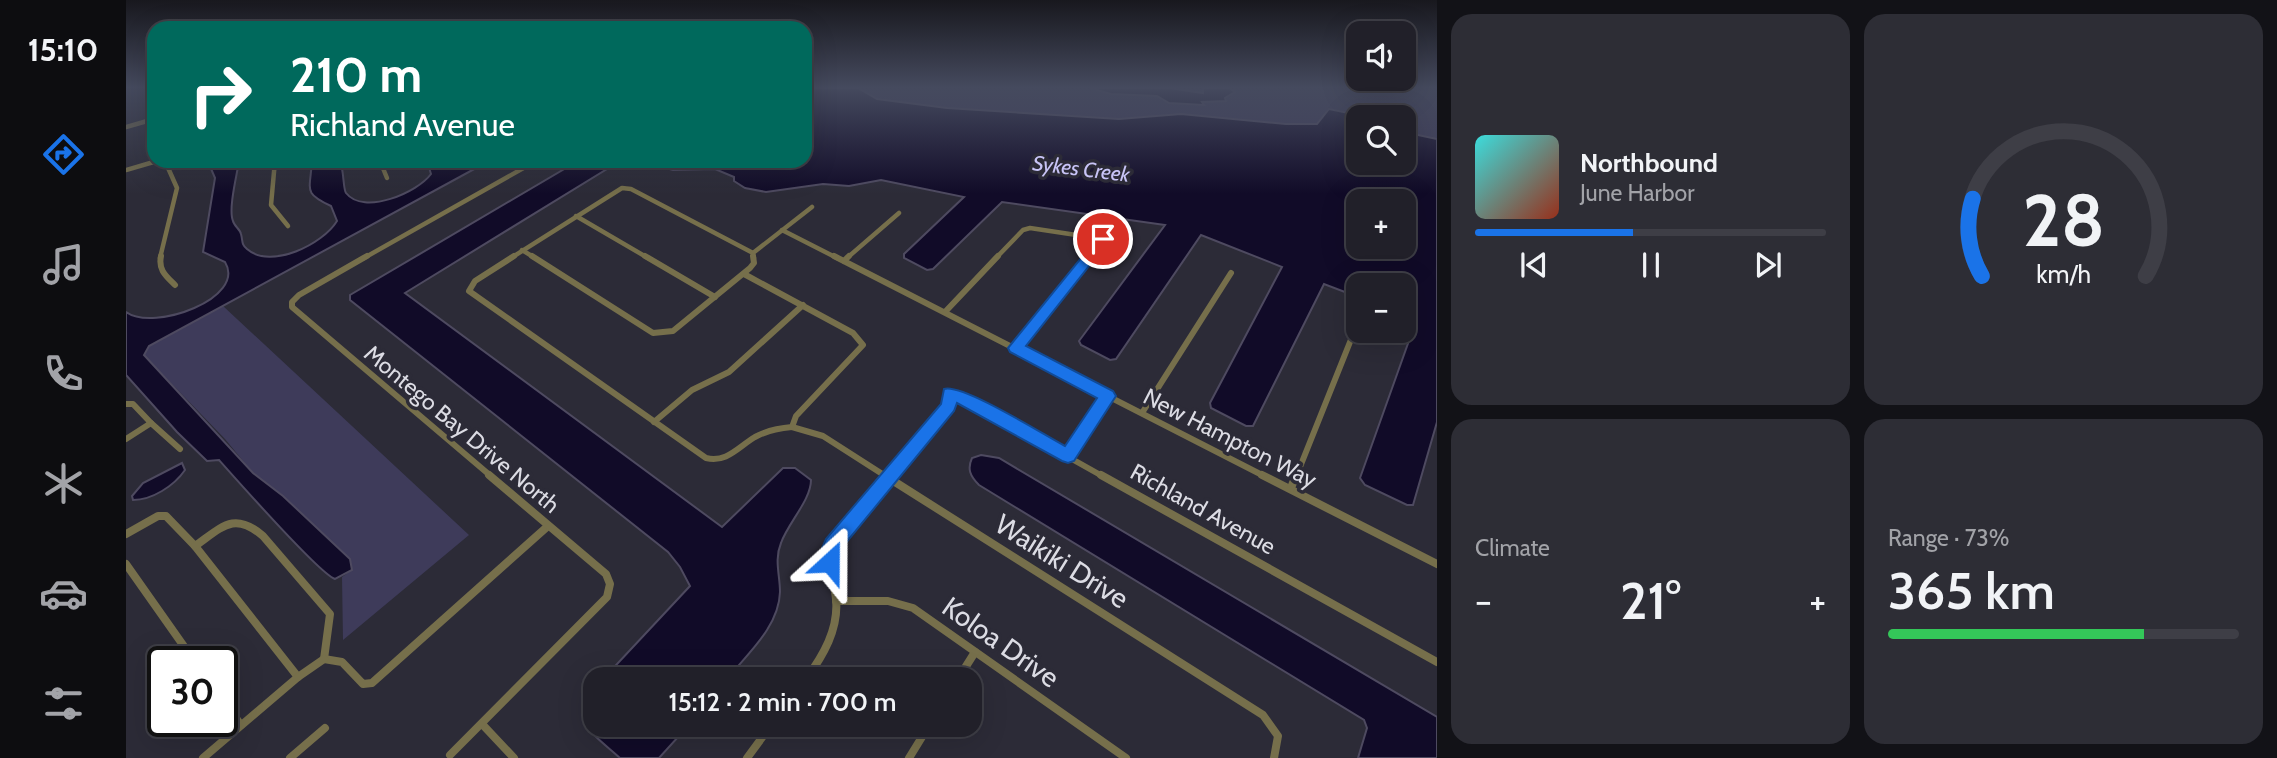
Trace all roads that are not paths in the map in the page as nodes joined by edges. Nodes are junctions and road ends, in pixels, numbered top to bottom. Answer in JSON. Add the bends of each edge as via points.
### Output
{"nodes":[{"id":1,"x":147,"y":164,"type":"edge"},
{"id":2,"x":169,"y":168,"type":"edge"},
{"id":3,"x":274,"y":168,"type":"edge"},
{"id":4,"x":383,"y":168,"type":"edge"},
{"id":5,"x":524,"y":168,"type":"edge"},
{"id":6,"x":126,"y":170,"type":"edge"},
{"id":7,"x":387,"y":178,"type":"dead end"},
{"id":8,"x":812,"y":207,"type":"dead end"},
{"id":9,"x":899,"y":213,"type":"dead end"},
{"id":10,"x":576,"y":216,"type":"junction"},
{"id":11,"x":288,"y":226,"type":"dead end"},
{"id":12,"x":782,"y":230,"type":"junction"},
{"id":13,"x":523,"y":250,"type":"junction"},
{"id":14,"x":753,"y":253,"type":"junction"},
{"id":15,"x":844,"y":261,"type":"junction"},
{"id":16,"x":1231,"y":272,"type":"dead end"},
{"id":17,"x":744,"y":274,"type":"junction"},
{"id":18,"x":176,"y":285,"type":"dead end"},
{"id":19,"x":715,"y":297,"type":"junction"},
{"id":20,"x":803,"y":305,"type":"junction"},
{"id":21,"x":945,"y":312,"type":"junction"},
{"id":22,"x":1350,"y":343,"type":"edge"},
{"id":23,"x":1016,"y":348,"type":"junction"},
{"id":24,"x":1107,"y":396,"type":"junction"},
{"id":25,"x":126,"y":404,"type":"edge"},
{"id":26,"x":1142,"y":413,"type":"junction"},
{"id":27,"x":654,"y":422,"type":"junction"},
{"id":28,"x":151,"y":423,"type":"junction"},
{"id":29,"x":792,"y":427,"type":"junction"},
{"id":30,"x":126,"y":439,"type":"edge"},
{"id":31,"x":180,"y":449,"type":"dead end"},
{"id":32,"x":1068,"y":456,"type":"junction"},
{"id":33,"x":889,"y":478,"type":"junction"},
{"id":34,"x":1291,"y":488,"type":"junction"},
{"id":35,"x":548,"y":526,"type":"junction"},
{"id":36,"x":126,"y":534,"type":"edge"},
{"id":37,"x":195,"y":546,"type":"junction"},
{"id":38,"x":126,"y":564,"type":"edge"},
{"id":39,"x":1437,"y":564,"type":"edge"},
{"id":40,"x":836,"y":601,"type":"junction"},
{"id":41,"x":184,"y":646,"type":"edge"},
{"id":42,"x":975,"y":652,"type":"junction"},
{"id":43,"x":324,"y":659,"type":"junction"},
{"id":44,"x":1437,"y":662,"type":"edge"},
{"id":45,"x":814,"y":667,"type":"edge"},
{"id":46,"x":966,"y":667,"type":"edge"},
{"id":47,"x":298,"y":677,"type":"junction"},
{"id":48,"x":238,"y":722,"type":"edge"},
{"id":49,"x":482,"y":724,"type":"junction"},
{"id":50,"x":240,"y":725,"type":"junction"},
{"id":51,"x":325,"y":728,"type":"dead end"},
{"id":52,"x":762,"y":737,"type":"edge"},
{"id":53,"x":922,"y":737,"type":"edge"},
{"id":54,"x":450,"y":755,"type":"dead end"},
{"id":55,"x":203,"y":758,"type":"edge"},
{"id":56,"x":290,"y":758,"type":"edge"},
{"id":57,"x":513,"y":758,"type":"edge"},
{"id":58,"x":747,"y":758,"type":"edge"},
{"id":59,"x":909,"y":758,"type":"edge"},
{"id":60,"x":1126,"y":758,"type":"edge"},
{"id":61,"x":1274,"y":758,"type":"edge"}],
"edges":[{"from":1,"to":6,"type":"street"},
{"from":2,"to":18,"type":"street","via":[[177,188],[159,264]]},
{"from":3,"to":11,"type":"street","via":[[271,205]]},
{"from":4,"to":7,"type":"street"},
{"from":5,"to":35,"type":"street","name":"Montego Bay Drive North","via":[[299,295],[292,307]]},
{"from":8,"to":12,"type":"street"},
{"from":9,"to":15,"type":"street"},
{"from":10,"to":13,"type":"street"},
{"from":10,"to":14,"type":"street","via":[[622,188],[631,189]]},
{"from":10,"to":19,"type":"street"},
{"from":12,"to":14,"type":"street"},
{"from":12,"to":15,"type":"street","name":"New Hampton Way"},
{"from":13,"to":19,"type":"street","via":[[653,333],[673,331]]},
{"from":13,"to":27,"type":"street","via":[[475,281],[469,287],[471,293]]},
{"from":14,"to":17,"type":"street","via":[[754,263]]},
{"from":15,"to":21,"type":"street","name":"New Hampton Way"},
{"from":16,"to":26,"type":"street"},
{"from":17,"to":19,"type":"street"},
{"from":17,"to":20,"type":"street"},
{"from":20,"to":27,"type":"street","via":[[729,372],[692,390]]},
{"from":20,"to":29,"type":"street","via":[[857,336],[863,345],[796,416]]},
{"from":21,"to":23,"type":"street","name":"New Hampton Way"},
{"from":21,"to":23,"type":"street","via":[[1023,230],[1103,239]]},
{"from":22,"to":34,"type":"street"},
{"from":23,"to":24,"type":"street","name":"New Hampton Way"},
{"from":24,"to":26,"type":"street","name":"New Hampton Way"},
{"from":24,"to":32,"type":"street"},
{"from":25,"to":28,"type":"street","via":[[133,404]]},
{"from":26,"to":34,"type":"street","name":"New Hampton Way"},
{"from":27,"to":29,"type":"street","via":[[706,458],[717,460],[751,439]]},
{"from":28,"to":30,"type":"street"},
{"from":28,"to":31,"type":"street"},
{"from":29,"to":33,"type":"street","name":"Waikiki Drive","via":[[823,436]]},
{"from":32,"to":33,"type":"street","name":"Richland Avenue","via":[[949,394],[949,406]]},
{"from":32,"to":44,"type":"street","name":"Richland Avenue"},
{"from":33,"to":40,"type":"street","via":[[832,545],[829,555]]},
{"from":33,"to":61,"type":"street","name":"Waikiki Drive","via":[[1263,715],[1278,736]]},
{"from":34,"to":39,"type":"street","name":"New Hampton Way"},
{"from":35,"to":43,"type":"street","via":[[372,683],[363,684],[342,662]]},
{"from":35,"to":49,"type":"street","name":"Montego Bay Drive North","via":[[606,574],[610,584],[607,597]]},
{"from":36,"to":37,"type":"street","via":[[166,516]]},
{"from":37,"to":43,"type":"street","via":[[240,522],[265,536],[330,614]]},
{"from":37,"to":47,"type":"street"},
{"from":38,"to":41,"type":"street"},
{"from":40,"to":42,"type":"street","name":"Koloa Drive","via":[[903,603]]},
{"from":40,"to":45,"type":"street","via":[[831,634]]},
{"from":42,"to":46,"type":"street"},
{"from":42,"to":60,"type":"street","name":"Koloa Drive"},
{"from":43,"to":47,"type":"street"},
{"from":47,"to":50,"type":"street"},
{"from":48,"to":50,"type":"street"},
{"from":49,"to":54,"type":"street"},
{"from":49,"to":57,"type":"street"},
{"from":50,"to":55,"type":"street"},
{"from":51,"to":56,"type":"street"},
{"from":52,"to":58,"type":"street"},
{"from":53,"to":59,"type":"street"}]}
